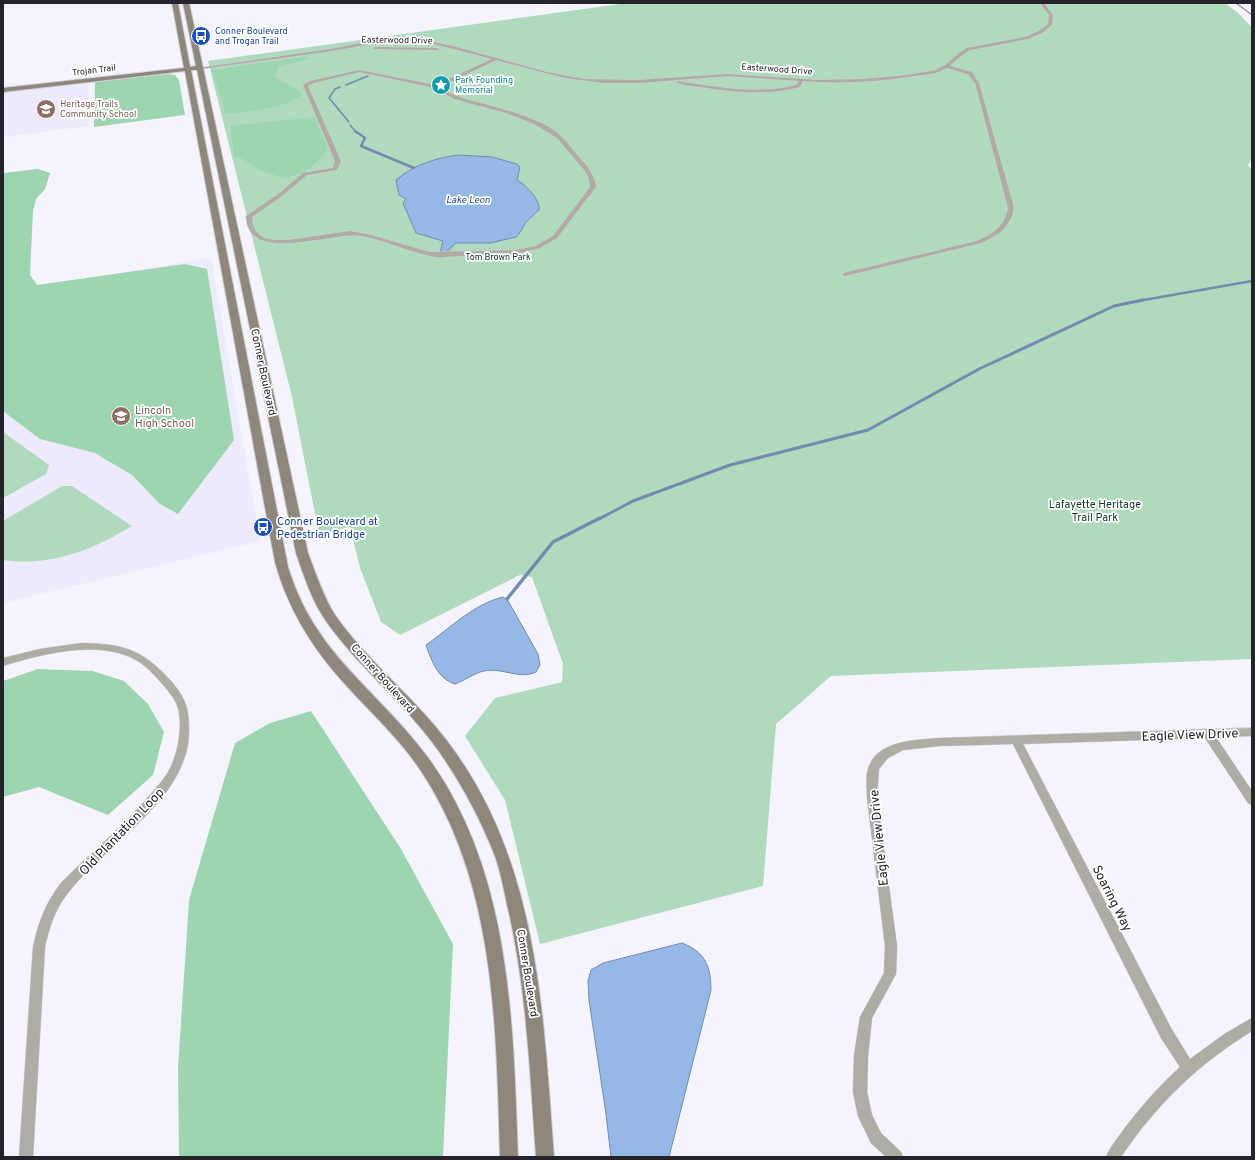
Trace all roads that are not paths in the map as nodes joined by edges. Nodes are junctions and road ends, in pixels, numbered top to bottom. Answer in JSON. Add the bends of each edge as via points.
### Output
{"nodes":[{"id":1,"x":176,"y":3,"type":"edge"},
{"id":2,"x":186,"y":3,"type":"edge"},
{"id":3,"x":1042,"y":3,"type":"edge"},
{"id":4,"x":494,"y":59,"type":"junction"},
{"id":5,"x":187,"y":65,"type":"junction"},
{"id":6,"x":948,"y":67,"type":"junction"},
{"id":7,"x":201,"y":68,"type":"junction"},
{"id":8,"x":667,"y":80,"type":"junction"},
{"id":9,"x":802,"y":80,"type":"junction"},
{"id":10,"x":437,"y":87,"type":"junction"},
{"id":11,"x":3,"y":90,"type":"edge"},
{"id":12,"x":223,"y":175,"type":"junction"},
{"id":13,"x":209,"y":178,"type":"junction"},
{"id":14,"x":845,"y":274,"type":"dead end"},
{"id":15,"x":296,"y":527,"type":"junction"},
{"id":16,"x":275,"y":532,"type":"junction"},
{"id":17,"x":3,"y":662,"type":"edge"},
{"id":18,"x":1252,"y":732,"type":"edge"},
{"id":19,"x":1207,"y":733,"type":"junction"},
{"id":20,"x":1016,"y":740,"type":"junction"},
{"id":21,"x":1252,"y":800,"type":"edge"},
{"id":22,"x":1252,"y":1024,"type":"edge"},
{"id":23,"x":1188,"y":1067,"type":"junction"},
{"id":24,"x":24,"y":1156,"type":"edge"},
{"id":25,"x":509,"y":1157,"type":"edge"},
{"id":26,"x":545,"y":1157,"type":"edge"},
{"id":27,"x":896,"y":1157,"type":"edge"},
{"id":28,"x":1113,"y":1157,"type":"edge"}],
"edges":[{"from":1,"to":5,"type":"main road","name":"Conner Boulevard"},
{"from":2,"to":7,"type":"main road","name":"Conner Boulevard"},
{"from":3,"to":6,"type":"street","name":"Easterwood Drive","via":[[1049,10],[1051,18],[1044,30],[1021,40],[970,49],[963,52]]},
{"from":4,"to":7,"type":"street","name":"Easterwood Drive","via":[[468,52],[396,48],[326,51]]},
{"from":4,"to":8,"type":"street","name":"Easterwood Drive","via":[[584,80]]},
{"from":4,"to":10,"type":"street"},
{"from":5,"to":7,"type":"main road","name":"Easterwood Drive"},
{"from":5,"to":11,"type":"main road","name":"Trojan Trail","via":[[167,71]]},
{"from":5,"to":13,"type":"main road","name":"Conner Boulevard"},
{"from":6,"to":9,"type":"street","name":"Easterwood Drive","via":[[931,72],[878,78]]},
{"from":6,"to":14,"type":"street","via":[[970,73],[975,77],[1011,208],[1009,218],[1000,231],[971,245]]},
{"from":7,"to":12,"type":"main road","name":"Conner Boulevard"},
{"from":8,"to":9,"type":"street","name":"Easterwood Drive","via":[[741,75]]},
{"from":8,"to":9,"type":"street","via":[[724,88],[783,90],[798,86]]},
{"from":10,"to":10,"type":"street","via":[[472,103],[520,117],[554,134],[588,171],[593,182],[589,194],[555,238],[527,251],[437,255],[361,234],[341,234],[277,243],[257,237],[249,216],[305,174],[335,169],[338,161],[305,88],[306,84],[359,71]]},
{"from":12,"to":13,"type":"main road"},
{"from":12,"to":15,"type":"main road","name":"Conner Boulevard"},
{"from":13,"to":16,"type":"main road","name":"Conner Boulevard"},
{"from":15,"to":16,"type":"main road"},
{"from":15,"to":26,"type":"main road","name":"Conner Boulevard","via":[[302,553],[315,588],[330,617],[369,666],[408,704],[443,746],[477,800],[501,852],[527,956],[534,1010]]},
{"from":16,"to":25,"type":"main road","name":"Conner Boulevard","via":[[295,602],[309,628],[347,678],[390,722],[424,764],[448,802],[472,860],[497,959],[503,1013]]},
{"from":17,"to":24,"type":"street","name":"Old Plantation Loop","via":[[48,650],[77,647],[107,648],[129,653],[148,662],[175,693],[182,705],[186,725],[186,743],[180,761],[160,792],[66,887],[44,924],[39,947]]},
{"from":18,"to":19,"type":"street","name":"Eagle View Drive"},
{"from":19,"to":20,"type":"street","name":"Eagle View Drive"},
{"from":19,"to":21,"type":"street"},
{"from":20,"to":23,"type":"street","name":"Soaring Way","via":[[1166,1033]]},
{"from":20,"to":27,"type":"street","name":"Eagle View Drive","via":[[900,746],[884,755],[874,767],[872,797],[891,946],[890,974],[866,1017],[860,1092],[865,1116],[876,1138]]},
{"from":22,"to":23,"type":"street"},
{"from":23,"to":28,"type":"street","via":[[1162,1093],[1128,1134]]}]}
